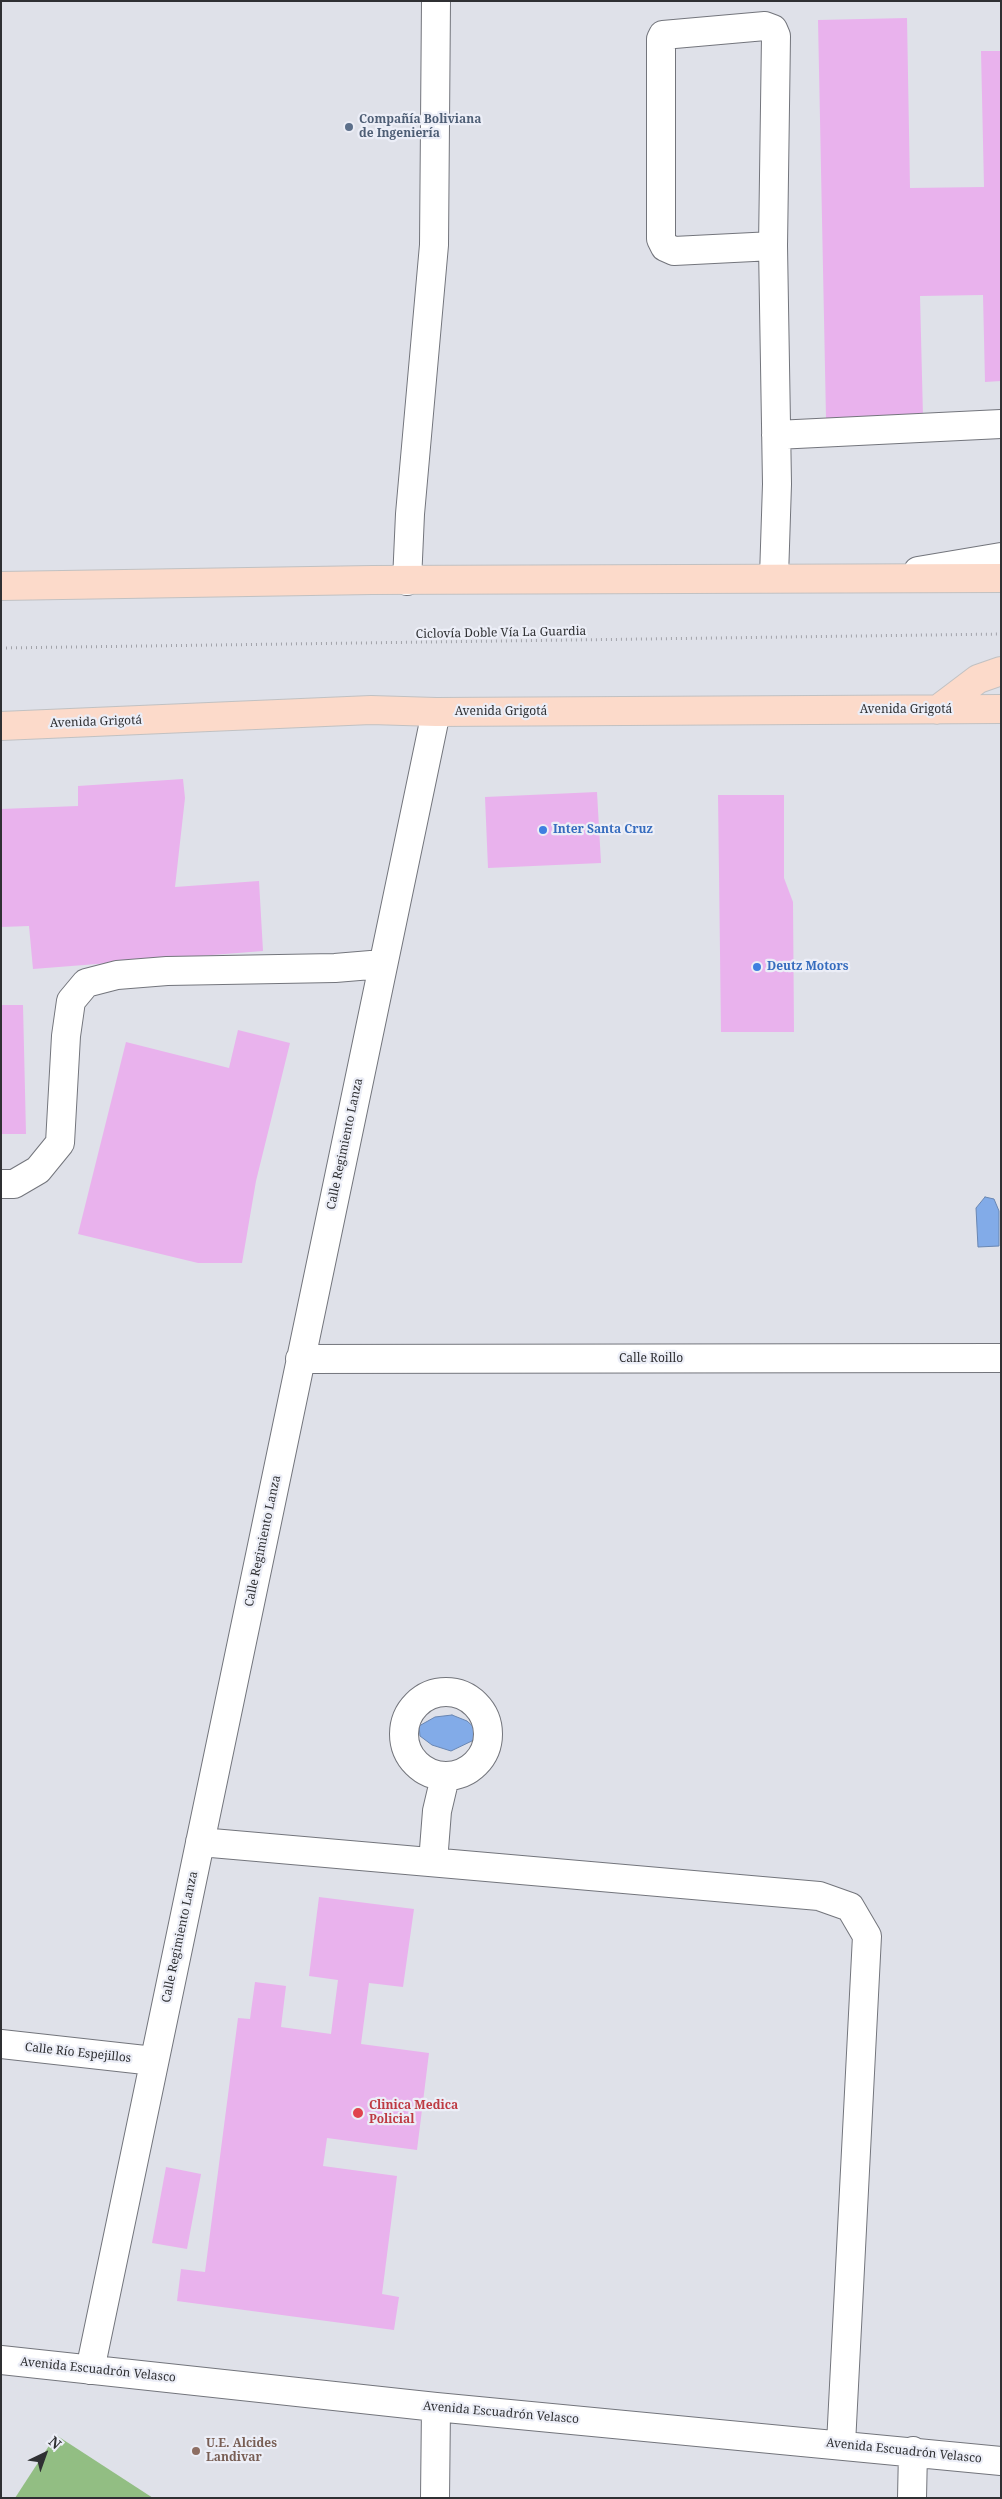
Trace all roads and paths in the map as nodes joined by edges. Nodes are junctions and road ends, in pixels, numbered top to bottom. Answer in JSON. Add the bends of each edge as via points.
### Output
{"nodes":[{"id":1,"x":436,"y":1,"type":"edge"},
{"id":2,"x":773,"y":246,"type":"junction"},
{"id":3,"x":1001,"y":424,"type":"edge"},
{"id":4,"x":776,"y":435,"type":"junction"},
{"id":5,"x":1001,"y":557,"type":"edge"},
{"id":6,"x":774,"y":577,"type":"junction"},
{"id":7,"x":1001,"y":578,"type":"edge"},
{"id":8,"x":867,"y":579,"type":"junction"},
{"id":9,"x":407,"y":581,"type":"junction"},
{"id":10,"x":1,"y":586,"type":"edge"},
{"id":11,"x":1001,"y":634,"type":"edge"},
{"id":12,"x":1,"y":648,"type":"edge"},
{"id":13,"x":1001,"y":671,"type":"edge"},
{"id":14,"x":1001,"y":709,"type":"edge"},
{"id":15,"x":936,"y":710,"type":"junction"},
{"id":16,"x":436,"y":712,"type":"junction"},
{"id":17,"x":1,"y":726,"type":"edge"},
{"id":18,"x":383,"y":964,"type":"junction"},
{"id":19,"x":1,"y":1184,"type":"edge"},
{"id":20,"x":1001,"y":1358,"type":"edge"},
{"id":21,"x":300,"y":1359,"type":"junction"},
{"id":22,"x":445,"y":1776,"type":"dead end"},
{"id":23,"x":200,"y":1842,"type":"junction"},
{"id":24,"x":433,"y":1862,"type":"junction"},
{"id":25,"x":1,"y":2044,"type":"edge"},
{"id":26,"x":154,"y":2061,"type":"junction"},
{"id":27,"x":1,"y":2360,"type":"edge"},
{"id":28,"x":90,"y":2370,"type":"junction"},
{"id":29,"x":436,"y":2407,"type":"junction"},
{"id":30,"x":841,"y":2444,"type":"junction"},
{"id":31,"x":913,"y":2451,"type":"junction"},
{"id":32,"x":1001,"y":2461,"type":"edge"},
{"id":33,"x":435,"y":2498,"type":"edge"},
{"id":34,"x":912,"y":2498,"type":"edge"}],
"edges":[{"from":1,"to":9,"type":"street","via":[[434,244]]},
{"from":2,"to":2,"type":"street","via":[[776,36],[773,29],[765,26],[667,32],[661,39],[661,230],[665,247],[674,251]]},
{"from":2,"to":4,"type":"street"},
{"from":3,"to":4,"type":"street"},
{"from":4,"to":6,"type":"street"},
{"from":5,"to":8,"type":"street"},
{"from":6,"to":8,"type":"main road"},
{"from":6,"to":9,"type":"main road"},
{"from":7,"to":8,"type":"main road"},
{"from":9,"to":10,"type":"main road"},
{"from":11,"to":12,"type":"path","name":"Ciclovía Doble Vía La Guardia"},
{"from":13,"to":15,"type":"main road","via":[[978,679]]},
{"from":14,"to":15,"type":"main road","name":"Avenida Grigotá"},
{"from":15,"to":16,"type":"main road","name":"Avenida Grigotá"},
{"from":16,"to":17,"type":"main road","name":"Avenida Grigotá","via":[[371,710]]},
{"from":16,"to":18,"type":"street","name":"Calle Regimiento Lanza"},
{"from":18,"to":19,"type":"street","via":[[167,971],[86,983],[71,1001],[60,1143],[38,1170],[14,1184]]},
{"from":18,"to":21,"type":"street","name":"Calle Regimiento Lanza"},
{"from":20,"to":21,"type":"street","name":"Calle Roillo"},
{"from":21,"to":23,"type":"street","name":"Calle Regimiento Lanza"},
{"from":22,"to":24,"type":"street","via":[[437,1811]]},
{"from":23,"to":24,"type":"street"},
{"from":23,"to":26,"type":"street","name":"Calle Regimiento Lanza"},
{"from":24,"to":30,"type":"street","via":[[819,1896],[850,1907],[867,1936]]},
{"from":25,"to":26,"type":"street","name":"Calle Río Espejillos"},
{"from":26,"to":28,"type":"street","name":"Calle Regimiento Lanza"},
{"from":27,"to":28,"type":"street","name":"Avenida Escuadrón Velasco"},
{"from":28,"to":29,"type":"street","name":"Avenida Escuadrón Velasco"},
{"from":29,"to":30,"type":"street","name":"Avenida Escuadrón Velasco"},
{"from":29,"to":33,"type":"street"},
{"from":30,"to":31,"type":"street","name":"Avenida Escuadrón Velasco"},
{"from":31,"to":32,"type":"street","name":"Avenida Escuadrón Velasco"},
{"from":31,"to":34,"type":"street"}]}
